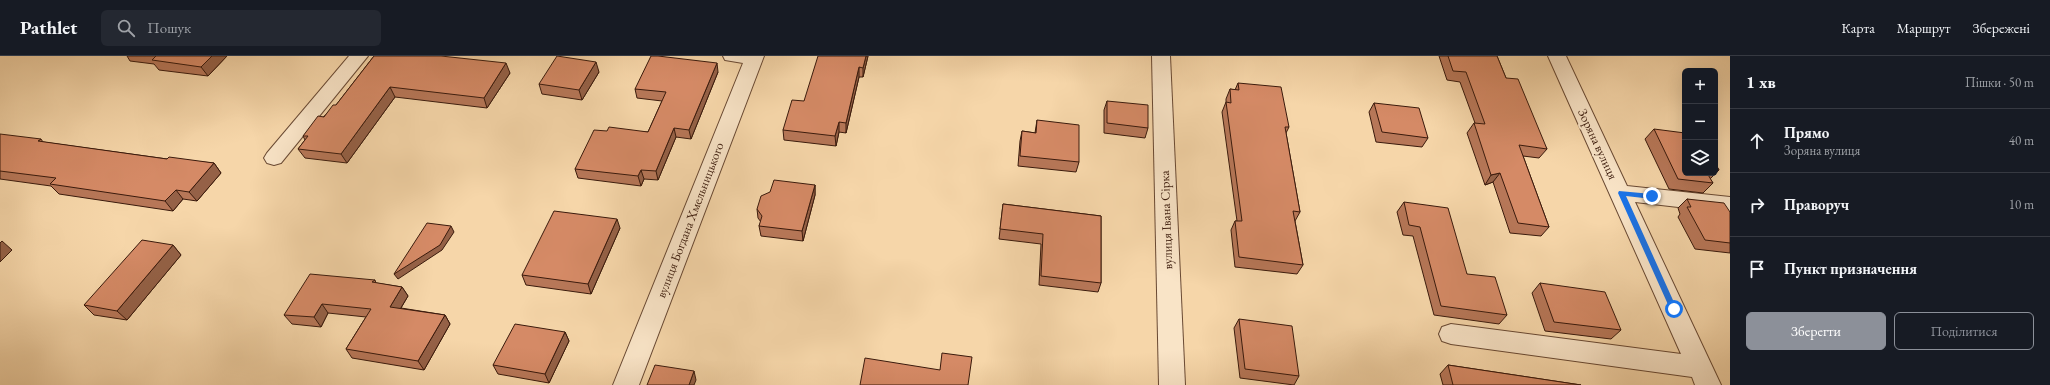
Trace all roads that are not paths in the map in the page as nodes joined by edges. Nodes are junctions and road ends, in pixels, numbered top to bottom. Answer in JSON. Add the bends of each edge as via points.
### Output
{"nodes":[{"id":1,"x":359,"y":56,"type":"edge"},
{"id":2,"x":732,"y":56,"type":"edge"},
{"id":3,"x":1161,"y":56,"type":"edge"},
{"id":4,"x":1557,"y":56,"type":"edge"},
{"id":5,"x":754,"y":57,"type":"edge"},
{"id":6,"x":274,"y":158,"type":"dead end"},
{"id":7,"x":1622,"y":193,"type":"junction"},
{"id":8,"x":1730,"y":205,"type":"edge"},
{"id":9,"x":1451,"y":334,"type":"dead end"},
{"id":10,"x":1704,"y":376,"type":"edge"},
{"id":11,"x":626,"y":385,"type":"edge"},
{"id":12,"x":1172,"y":385,"type":"edge"}],
"edges":[{"from":1,"to":6,"type":"street"},
{"from":2,"to":5,"type":"street"},
{"from":3,"to":12,"type":"street","name":"вулиця Івана Сірка"},
{"from":4,"to":7,"type":"street","name":"Зоряна вулиця"},
{"from":5,"to":11,"type":"street","name":"вулиця Богдана Хмельницького"},
{"from":7,"to":8,"type":"street"},
{"from":7,"to":10,"type":"street","name":"Зоряна вулиця"},
{"from":9,"to":10,"type":"street"}]}
